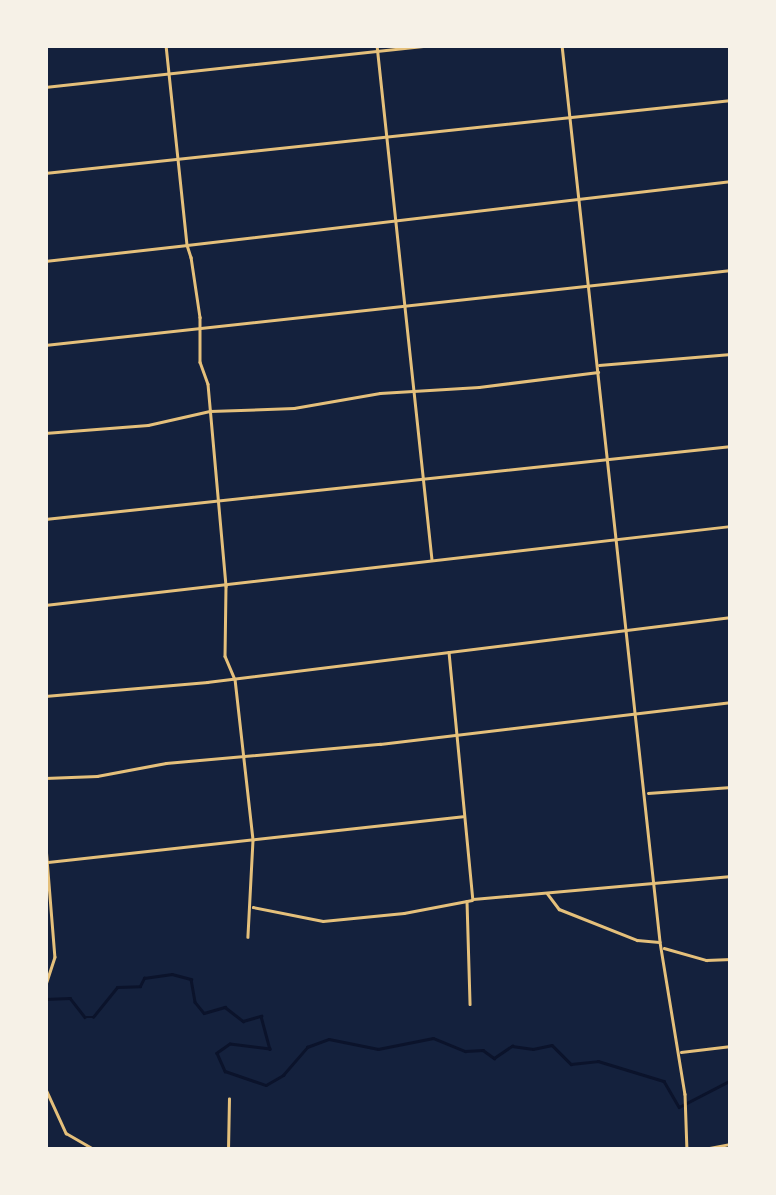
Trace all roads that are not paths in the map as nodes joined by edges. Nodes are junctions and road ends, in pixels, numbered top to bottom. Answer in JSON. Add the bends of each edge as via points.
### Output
{"nodes":[{"id":1,"x":166,"y":45,"type":"edge"},
{"id":2,"x":430,"y":45,"type":"edge"},
{"id":3,"x":562,"y":45,"type":"edge"},
{"id":4,"x":377,"y":48,"type":"edge"},
{"id":5,"x":170,"y":72,"type":"junction"},
{"id":6,"x":45,"y":87,"type":"edge"},
{"id":7,"x":731,"y":100,"type":"edge"},
{"id":8,"x":571,"y":114,"type":"junction"},
{"id":9,"x":386,"y":135,"type":"junction"},
{"id":10,"x":178,"y":158,"type":"junction"},
{"id":11,"x":45,"y":173,"type":"edge"},
{"id":12,"x":731,"y":182,"type":"edge"},
{"id":13,"x":580,"y":199,"type":"junction"},
{"id":14,"x":394,"y":218,"type":"junction"},
{"id":15,"x":187,"y":245,"type":"junction"},
{"id":16,"x":45,"y":261,"type":"edge"},
{"id":17,"x":731,"y":270,"type":"edge"},
{"id":18,"x":590,"y":285,"type":"junction"},
{"id":19,"x":404,"y":306,"type":"junction"},
{"id":20,"x":199,"y":329,"type":"junction"},
{"id":21,"x":45,"y":345,"type":"edge"},
{"id":22,"x":731,"y":354,"type":"edge"},
{"id":23,"x":598,"y":365,"type":"junction"},
{"id":24,"x":599,"y":372,"type":"junction"},
{"id":25,"x":415,"y":392,"type":"junction"},
{"id":26,"x":210,"y":412,"type":"junction"},
{"id":27,"x":45,"y":433,"type":"edge"},
{"id":28,"x":731,"y":446,"type":"edge"},
{"id":29,"x":610,"y":459,"type":"junction"},
{"id":30,"x":424,"y":478,"type":"junction"},
{"id":31,"x":216,"y":502,"type":"junction"},
{"id":32,"x":45,"y":519,"type":"edge"},
{"id":33,"x":731,"y":526,"type":"edge"},
{"id":34,"x":617,"y":538,"type":"junction"},
{"id":35,"x":432,"y":562,"type":"junction"},
{"id":36,"x":226,"y":586,"type":"junction"},
{"id":37,"x":45,"y":605,"type":"edge"},
{"id":38,"x":731,"y":617,"type":"edge"},
{"id":39,"x":626,"y":627,"type":"junction"},
{"id":40,"x":449,"y":650,"type":"junction"},
{"id":41,"x":235,"y":678,"type":"junction"},
{"id":42,"x":45,"y":696,"type":"edge"},
{"id":43,"x":731,"y":702,"type":"edge"},
{"id":44,"x":636,"y":712,"type":"junction"},
{"id":45,"x":455,"y":734,"type":"junction"},
{"id":46,"x":242,"y":758,"type":"junction"},
{"id":47,"x":45,"y":778,"type":"edge"},
{"id":48,"x":731,"y":787,"type":"edge"},
{"id":49,"x":645,"y":793,"type":"junction"},
{"id":50,"x":462,"y":816,"type":"junction"},
{"id":51,"x":45,"y":834,"type":"edge"},
{"id":52,"x":253,"y":840,"type":"junction"},
{"id":53,"x":47,"y":858,"type":"edge"},
{"id":54,"x":731,"y":876,"type":"edge"},
{"id":55,"x":656,"y":881,"type":"junction"},
{"id":56,"x":548,"y":893,"type":"junction"},
{"id":57,"x":473,"y":899,"type":"junction"},
{"id":58,"x":466,"y":901,"type":"junction"},
{"id":59,"x":251,"y":906,"type":"junction"},
{"id":60,"x":45,"y":936,"type":"edge"},
{"id":61,"x":52,"y":936,"type":"junction"},
{"id":62,"x":248,"y":937,"type":"dead end"},
{"id":63,"x":661,"y":945,"type":"junction"},
{"id":64,"x":731,"y":959,"type":"edge"},
{"id":65,"x":45,"y":988,"type":"edge"},
{"id":66,"x":470,"y":1004,"type":"dead end"},
{"id":67,"x":731,"y":1046,"type":"edge"},
{"id":68,"x":679,"y":1052,"type":"junction"},
{"id":69,"x":45,"y":1087,"type":"edge"},
{"id":70,"x":229,"y":1099,"type":"dead end"},
{"id":71,"x":731,"y":1144,"type":"edge"},
{"id":72,"x":94,"y":1150,"type":"edge"},
{"id":73,"x":228,"y":1150,"type":"edge"},
{"id":74,"x":688,"y":1150,"type":"edge"},
{"id":75,"x":699,"y":1150,"type":"edge"}],
"edges":[{"from":1,"to":5,"type":"street"},
{"from":2,"to":4,"type":"street"},
{"from":3,"to":8,"type":"street"},
{"from":4,"to":5,"type":"street"},
{"from":4,"to":9,"type":"street"},
{"from":5,"to":6,"type":"street"},
{"from":5,"to":10,"type":"street"},
{"from":7,"to":8,"type":"street"},
{"from":8,"to":9,"type":"street"},
{"from":8,"to":13,"type":"street"},
{"from":9,"to":10,"type":"street"},
{"from":9,"to":14,"type":"street"},
{"from":10,"to":11,"type":"street"},
{"from":10,"to":15,"type":"street"},
{"from":12,"to":13,"type":"street"},
{"from":13,"to":14,"type":"street"},
{"from":13,"to":18,"type":"street"},
{"from":14,"to":15,"type":"street"},
{"from":14,"to":19,"type":"street"},
{"from":15,"to":16,"type":"street"},
{"from":15,"to":20,"type":"street"},
{"from":17,"to":18,"type":"street"},
{"from":18,"to":19,"type":"street"},
{"from":18,"to":23,"type":"street"},
{"from":19,"to":20,"type":"street"},
{"from":19,"to":25,"type":"street"},
{"from":20,"to":21,"type":"street"},
{"from":20,"to":26,"type":"street"},
{"from":22,"to":23,"type":"street"},
{"from":23,"to":24,"type":"street"},
{"from":24,"to":25,"type":"street"},
{"from":24,"to":29,"type":"street"},
{"from":25,"to":26,"type":"street"},
{"from":25,"to":30,"type":"street"},
{"from":26,"to":27,"type":"street","via":[[158,424]]},
{"from":26,"to":31,"type":"street"},
{"from":28,"to":29,"type":"street"},
{"from":29,"to":30,"type":"street"},
{"from":29,"to":34,"type":"street"},
{"from":30,"to":31,"type":"street"},
{"from":30,"to":35,"type":"street"},
{"from":31,"to":32,"type":"street"},
{"from":31,"to":36,"type":"street"},
{"from":33,"to":34,"type":"street"},
{"from":34,"to":35,"type":"street"},
{"from":34,"to":39,"type":"street"},
{"from":35,"to":36,"type":"street"},
{"from":36,"to":37,"type":"street"},
{"from":36,"to":41,"type":"street","via":[[225,656]]},
{"from":38,"to":39,"type":"street"},
{"from":39,"to":40,"type":"street"},
{"from":39,"to":44,"type":"street"},
{"from":40,"to":41,"type":"street"},
{"from":40,"to":45,"type":"street"},
{"from":41,"to":42,"type":"street"},
{"from":41,"to":46,"type":"street"},
{"from":43,"to":44,"type":"street"},
{"from":44,"to":45,"type":"street"},
{"from":44,"to":49,"type":"street"},
{"from":45,"to":46,"type":"street"},
{"from":45,"to":50,"type":"street"},
{"from":46,"to":47,"type":"street"},
{"from":46,"to":52,"type":"street"},
{"from":48,"to":49,"type":"street"},
{"from":49,"to":55,"type":"street"},
{"from":50,"to":52,"type":"street"},
{"from":50,"to":57,"type":"street"},
{"from":51,"to":53,"type":"street"},
{"from":52,"to":53,"type":"street"},
{"from":52,"to":59,"type":"street"},
{"from":53,"to":61,"type":"street"},
{"from":54,"to":55,"type":"street"},
{"from":55,"to":56,"type":"street"},
{"from":55,"to":63,"type":"street"},
{"from":56,"to":57,"type":"street"},
{"from":56,"to":63,"type":"street","via":[[559,909]]},
{"from":57,"to":58,"type":"street"},
{"from":58,"to":59,"type":"street","via":[[323,921]]},
{"from":58,"to":66,"type":"street"},
{"from":59,"to":62,"type":"street"},
{"from":60,"to":61,"type":"street"},
{"from":61,"to":65,"type":"street","via":[[55,958]]},
{"from":63,"to":64,"type":"street","via":[[706,960]]},
{"from":63,"to":68,"type":"street"},
{"from":67,"to":68,"type":"street"},
{"from":68,"to":74,"type":"street"},
{"from":69,"to":72,"type":"street","via":[[66,1133]]},
{"from":70,"to":73,"type":"street"},
{"from":71,"to":75,"type":"street"}]}
